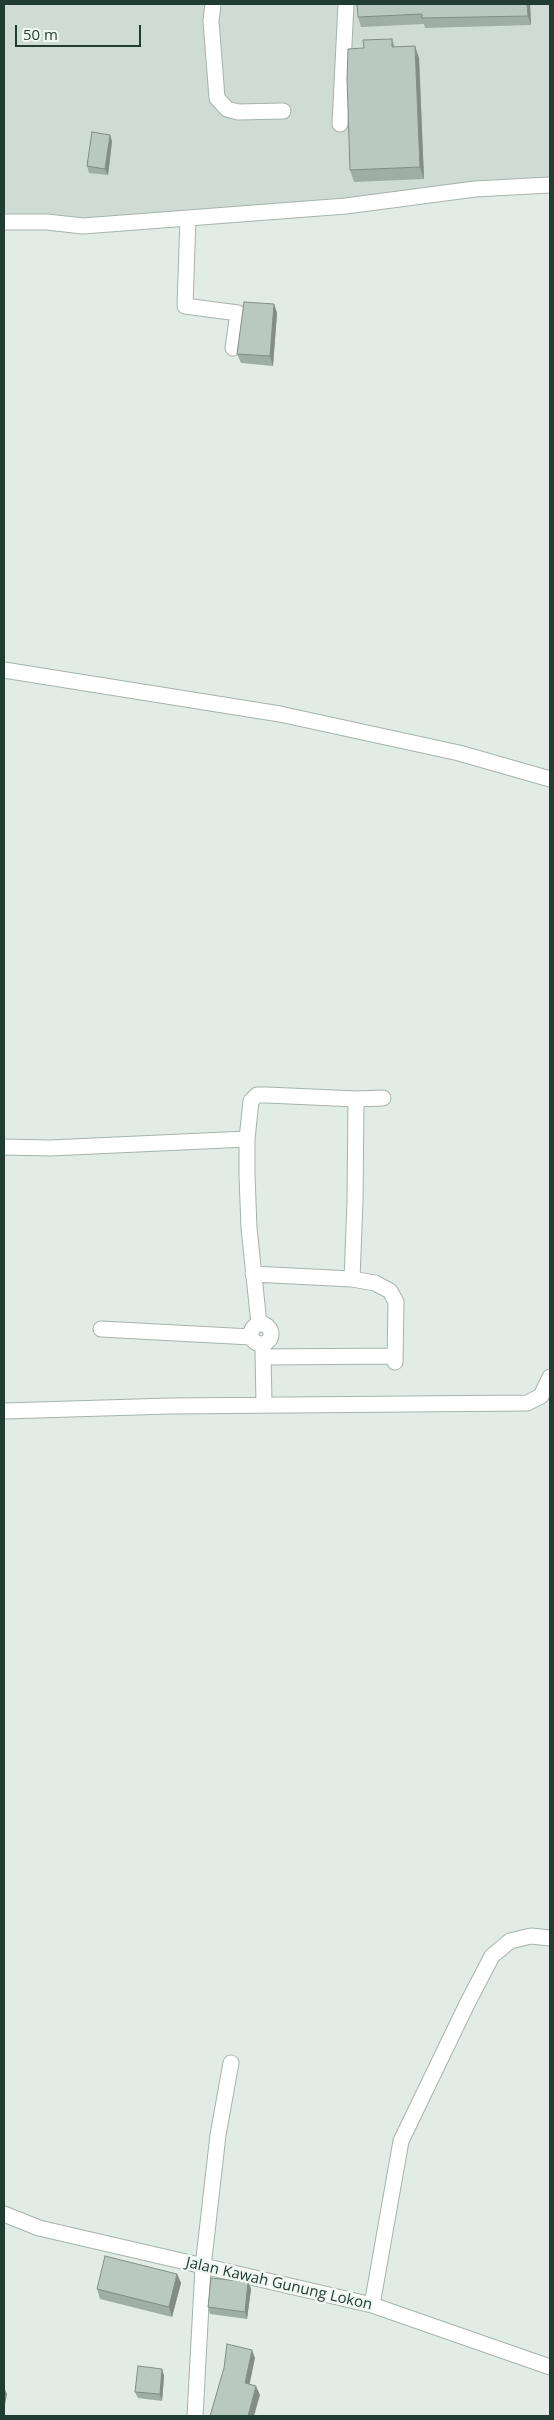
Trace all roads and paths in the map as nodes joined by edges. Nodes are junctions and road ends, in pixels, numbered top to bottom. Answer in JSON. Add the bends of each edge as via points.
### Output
{"nodes":[{"id":1,"x":213,"y":4,"type":"edge"},
{"id":2,"x":346,"y":4,"type":"edge"},
{"id":3,"x":283,"y":111,"type":"dead end"},
{"id":4,"x":340,"y":124,"type":"dead end"},
{"id":5,"x":550,"y":185,"type":"edge"},
{"id":6,"x":188,"y":218,"type":"junction"},
{"id":7,"x":4,"y":222,"type":"edge"},
{"id":8,"x":233,"y":348,"type":"dead end"},
{"id":9,"x":4,"y":670,"type":"edge"},
{"id":10,"x":550,"y":779,"type":"edge"},
{"id":11,"x":383,"y":1098,"type":"dead end"},
{"id":12,"x":356,"y":1099,"type":"junction"},
{"id":13,"x":247,"y":1139,"type":"junction"},
{"id":14,"x":4,"y":1147,"type":"edge"},
{"id":15,"x":253,"y":1274,"type":"junction"},
{"id":16,"x":352,"y":1279,"type":"junction"},
{"id":17,"x":101,"y":1330,"type":"dead end"},
{"id":18,"x":255,"y":1330,"type":"junction"},
{"id":19,"x":263,"y":1351,"type":"junction"},
{"id":20,"x":550,"y":1377,"type":"edge"},
{"id":21,"x":264,"y":1405,"type":"junction"},
{"id":22,"x":4,"y":1411,"type":"edge"},
{"id":23,"x":550,"y":1938,"type":"edge"},
{"id":24,"x":230,"y":2063,"type":"dead end"},
{"id":25,"x":4,"y":2214,"type":"edge"},
{"id":26,"x":203,"y":2267,"type":"junction"},
{"id":27,"x":372,"y":2305,"type":"junction"},
{"id":28,"x":550,"y":2367,"type":"edge"},
{"id":29,"x":195,"y":2416,"type":"edge"}],
"edges":[{"from":1,"to":3,"type":"street","via":[[212,38],[218,98],[227,109],[238,112]]},
{"from":2,"to":4,"type":"street"},
{"from":5,"to":6,"type":"street","via":[[475,189],[346,206]]},
{"from":6,"to":7,"type":"street","via":[[83,226]]},
{"from":6,"to":8,"type":"street","via":[[185,306],[238,313]]},
{"from":9,"to":10,"type":"street","via":[[280,714],[459,753]]},
{"from":11,"to":12,"type":"street"},
{"from":12,"to":13,"type":"street","via":[[257,1095],[251,1101]]},
{"from":12,"to":16,"type":"street"},
{"from":13,"to":14,"type":"street","via":[[50,1148]]},
{"from":13,"to":15,"type":"street"},
{"from":15,"to":16,"type":"street"},
{"from":15,"to":18,"type":"street"},
{"from":16,"to":19,"type":"street","via":[[375,1283],[390,1291],[396,1302],[395,1359]]},
{"from":17,"to":18,"type":"street"},
{"from":18,"to":19,"type":"street","via":[[267,1325],[272,1332]]},
{"from":19,"to":21,"type":"street"},
{"from":20,"to":21,"type":"street","via":[[541,1396],[527,1403]]},
{"from":21,"to":22,"type":"street"},
{"from":23,"to":27,"type":"street","via":[[531,1936],[510,1941],[492,1956],[463,2013],[401,2141]]},
{"from":24,"to":26,"type":"street"},
{"from":25,"to":26,"type":"street","name":"Jalan Kawah Gunung Lokon","via":[[39,2228]]},
{"from":26,"to":27,"type":"street","name":"Jalan Kawah Gunung Lokon"},
{"from":26,"to":29,"type":"street"},
{"from":27,"to":28,"type":"street","name":"Jalan Kawah Gunung Lokon"}]}
